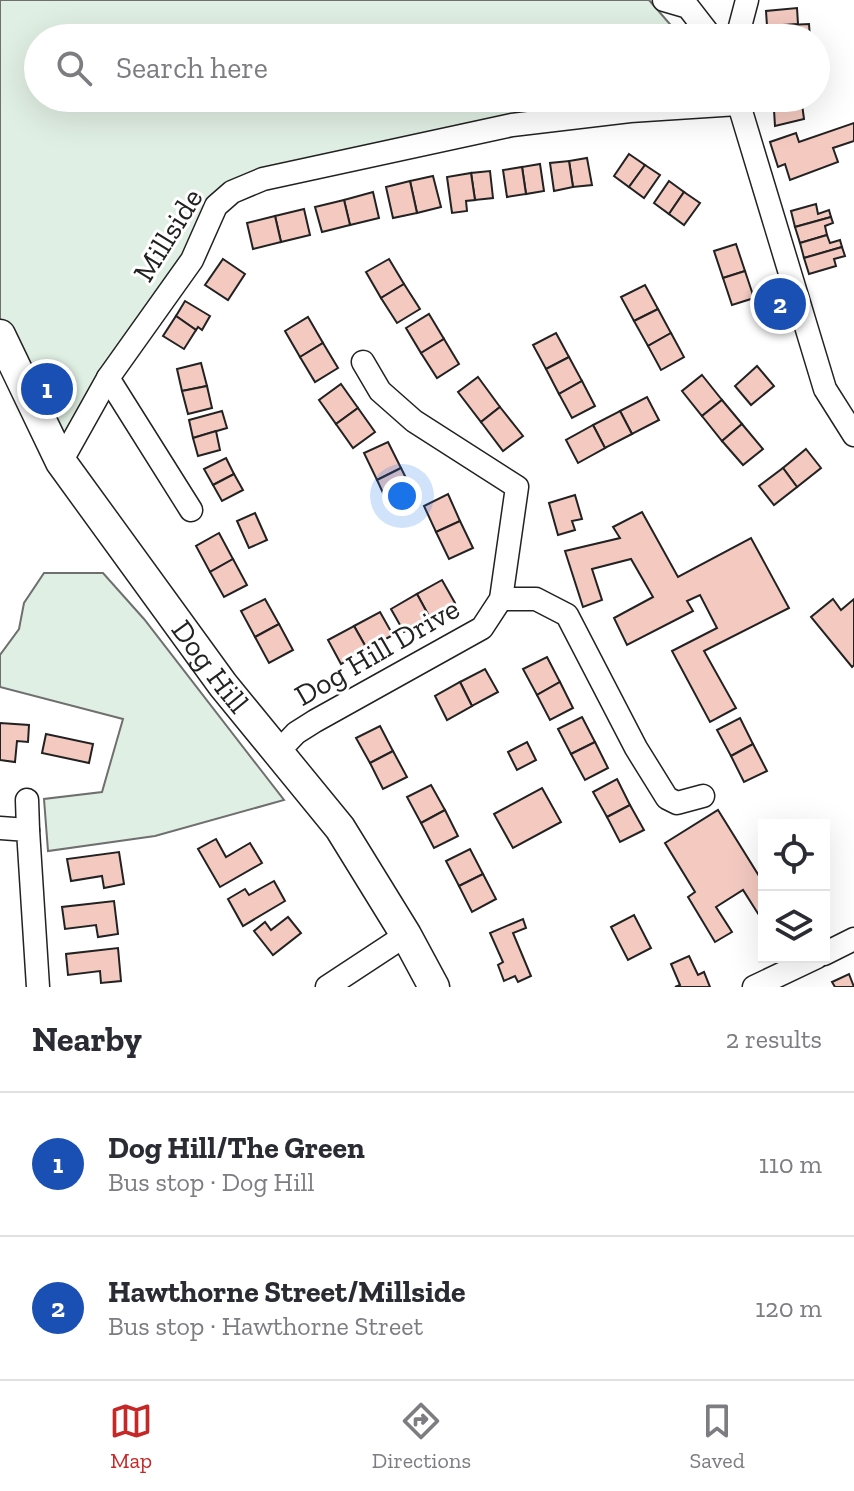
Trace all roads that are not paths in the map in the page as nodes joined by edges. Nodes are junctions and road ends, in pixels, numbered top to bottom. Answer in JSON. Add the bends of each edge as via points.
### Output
{"nodes":[{"id":1,"x":664,"y":0,"type":"edge"},
{"id":2,"x":747,"y":0,"type":"edge"},
{"id":3,"x":701,"y":24,"type":"edge"},
{"id":4,"x":741,"y":24,"type":"edge"},
{"id":5,"x":622,"y":112,"type":"edge"},
{"id":6,"x":740,"y":112,"type":"edge"},
{"id":7,"x":0,"y":335,"type":"edge"},
{"id":8,"x":363,"y":362,"type":"dead end"},
{"id":9,"x":108,"y":378,"type":"junction"},
{"id":10,"x":854,"y":435,"type":"edge"},
{"id":11,"x":61,"y":462,"type":"junction"},
{"id":12,"x":191,"y":510,"type":"dead end"},
{"id":13,"x":501,"y":599,"type":"junction"},
{"id":14,"x":277,"y":753,"type":"junction"},
{"id":15,"x":703,"y":796,"type":"dead end"},
{"id":16,"x":27,"y":800,"type":"dead end"},
{"id":17,"x":0,"y":828,"type":"edge"},
{"id":18,"x":28,"y":830,"type":"junction"},
{"id":19,"x":406,"y":935,"type":"junction"},
{"id":20,"x":854,"y":939,"type":"edge"},
{"id":21,"x":830,"y":951,"type":"edge"},
{"id":22,"x":805,"y":963,"type":"edge"},
{"id":23,"x":38,"y":987,"type":"edge"},
{"id":24,"x":327,"y":987,"type":"edge"},
{"id":25,"x":434,"y":987,"type":"edge"},
{"id":26,"x":756,"y":987,"type":"edge"}],
"edges":[{"from":1,"to":3,"type":"street","via":[[688,7]]},
{"from":2,"to":4,"type":"street"},
{"from":5,"to":9,"type":"street","name":"Millside","via":[[512,125],[263,179],[232,192],[216,206],[192,260]]},
{"from":6,"to":10,"type":"street","via":[[825,389]]},
{"from":7,"to":11,"type":"street","name":"Dog Hill"},
{"from":8,"to":13,"type":"street","via":[[380,391],[414,421],[517,487]]},
{"from":9,"to":11,"type":"street","name":"Millside"},
{"from":9,"to":12,"type":"street"},
{"from":11,"to":14,"type":"street","name":"Dog Hill"},
{"from":13,"to":14,"type":"street","name":"Dog Hill Drive","via":[[482,628],[315,721]]},
{"from":13,"to":15,"type":"street","via":[[536,599],[567,615],[667,798],[677,803]]},
{"from":14,"to":19,"type":"street","name":"Dog Hill","via":[[340,828]]},
{"from":16,"to":18,"type":"street"},
{"from":17,"to":18,"type":"street"},
{"from":18,"to":23,"type":"street"},
{"from":19,"to":24,"type":"street"},
{"from":19,"to":25,"type":"street","name":"Dog Hill"},
{"from":20,"to":21,"type":"street"},
{"from":22,"to":26,"type":"street"}]}
